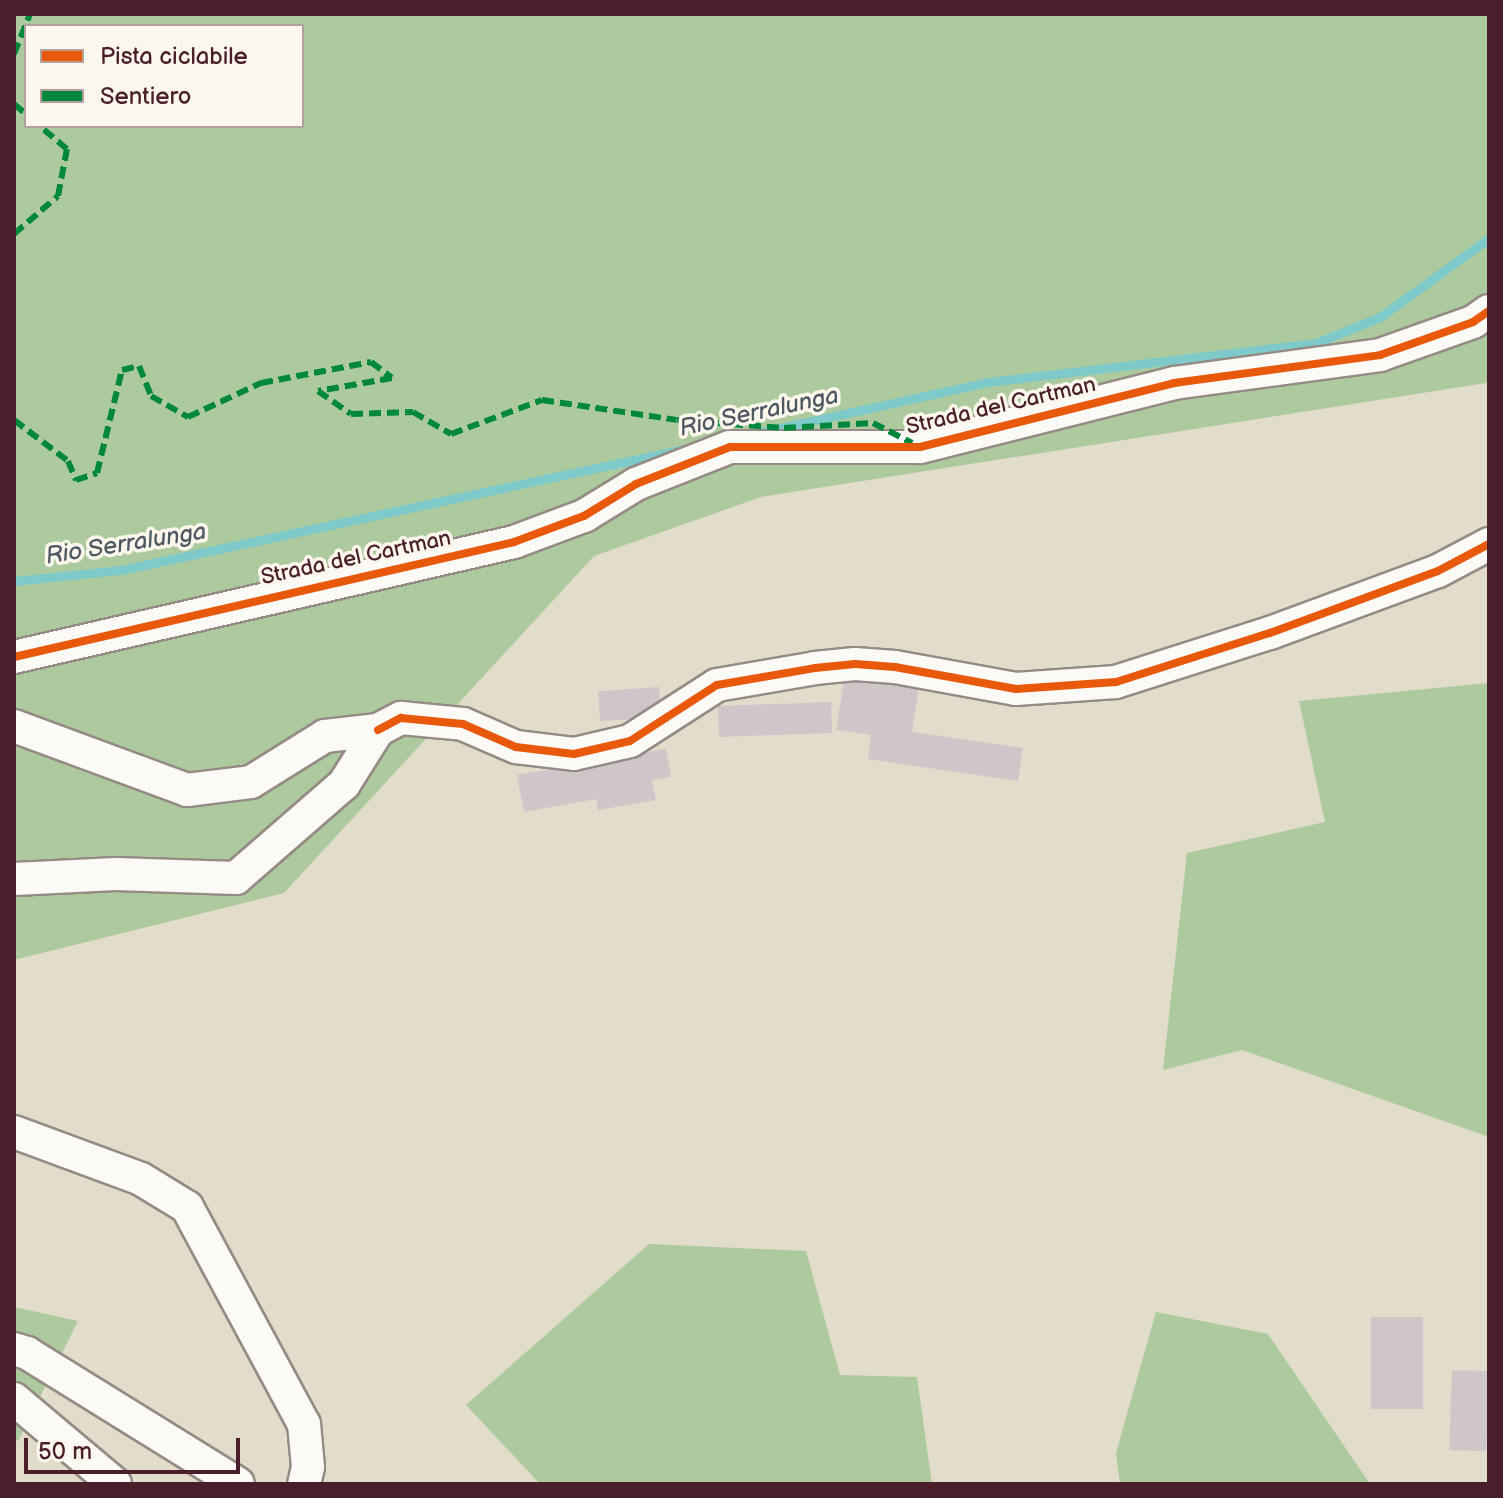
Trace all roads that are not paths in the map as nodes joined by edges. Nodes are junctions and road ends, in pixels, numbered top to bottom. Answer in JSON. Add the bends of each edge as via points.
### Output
{"nodes":[{"id":1,"x":1489,"y":311,"type":"edge"},
{"id":2,"x":1489,"y":544,"type":"edge"},
{"id":3,"x":14,"y":657,"type":"edge"},
{"id":4,"x":14,"y":726,"type":"edge"},
{"id":5,"x":378,"y":730,"type":"junction"},
{"id":6,"x":14,"y":879,"type":"edge"},
{"id":7,"x":14,"y":1132,"type":"edge"},
{"id":8,"x":14,"y":1349,"type":"edge"},
{"id":9,"x":14,"y":1399,"type":"edge"},
{"id":10,"x":115,"y":1484,"type":"edge"},
{"id":11,"x":238,"y":1484,"type":"edge"},
{"id":12,"x":304,"y":1484,"type":"edge"}],
"edges":[{"from":1,"to":3,"type":"street","name":"Strada del Cartman","via":[[1473,322],[1380,355],[1174,383],[920,447],[730,447],[636,484],[584,516],[514,542]]},
{"from":2,"to":5,"type":"street","via":[[1410,581],[1270,633],[1116,682],[1016,689],[895,667],[815,668],[717,685],[630,741],[574,754],[516,747],[463,724],[401,718]]},
{"from":4,"to":5,"type":"street","via":[[187,790],[251,782],[325,736]]},
{"from":5,"to":6,"type":"street","via":[[344,784],[236,878],[116,874]]},
{"from":7,"to":12,"type":"street","via":[[141,1179],[187,1207],[304,1424]]},
{"from":8,"to":11,"type":"street"},
{"from":9,"to":10,"type":"street"}]}
